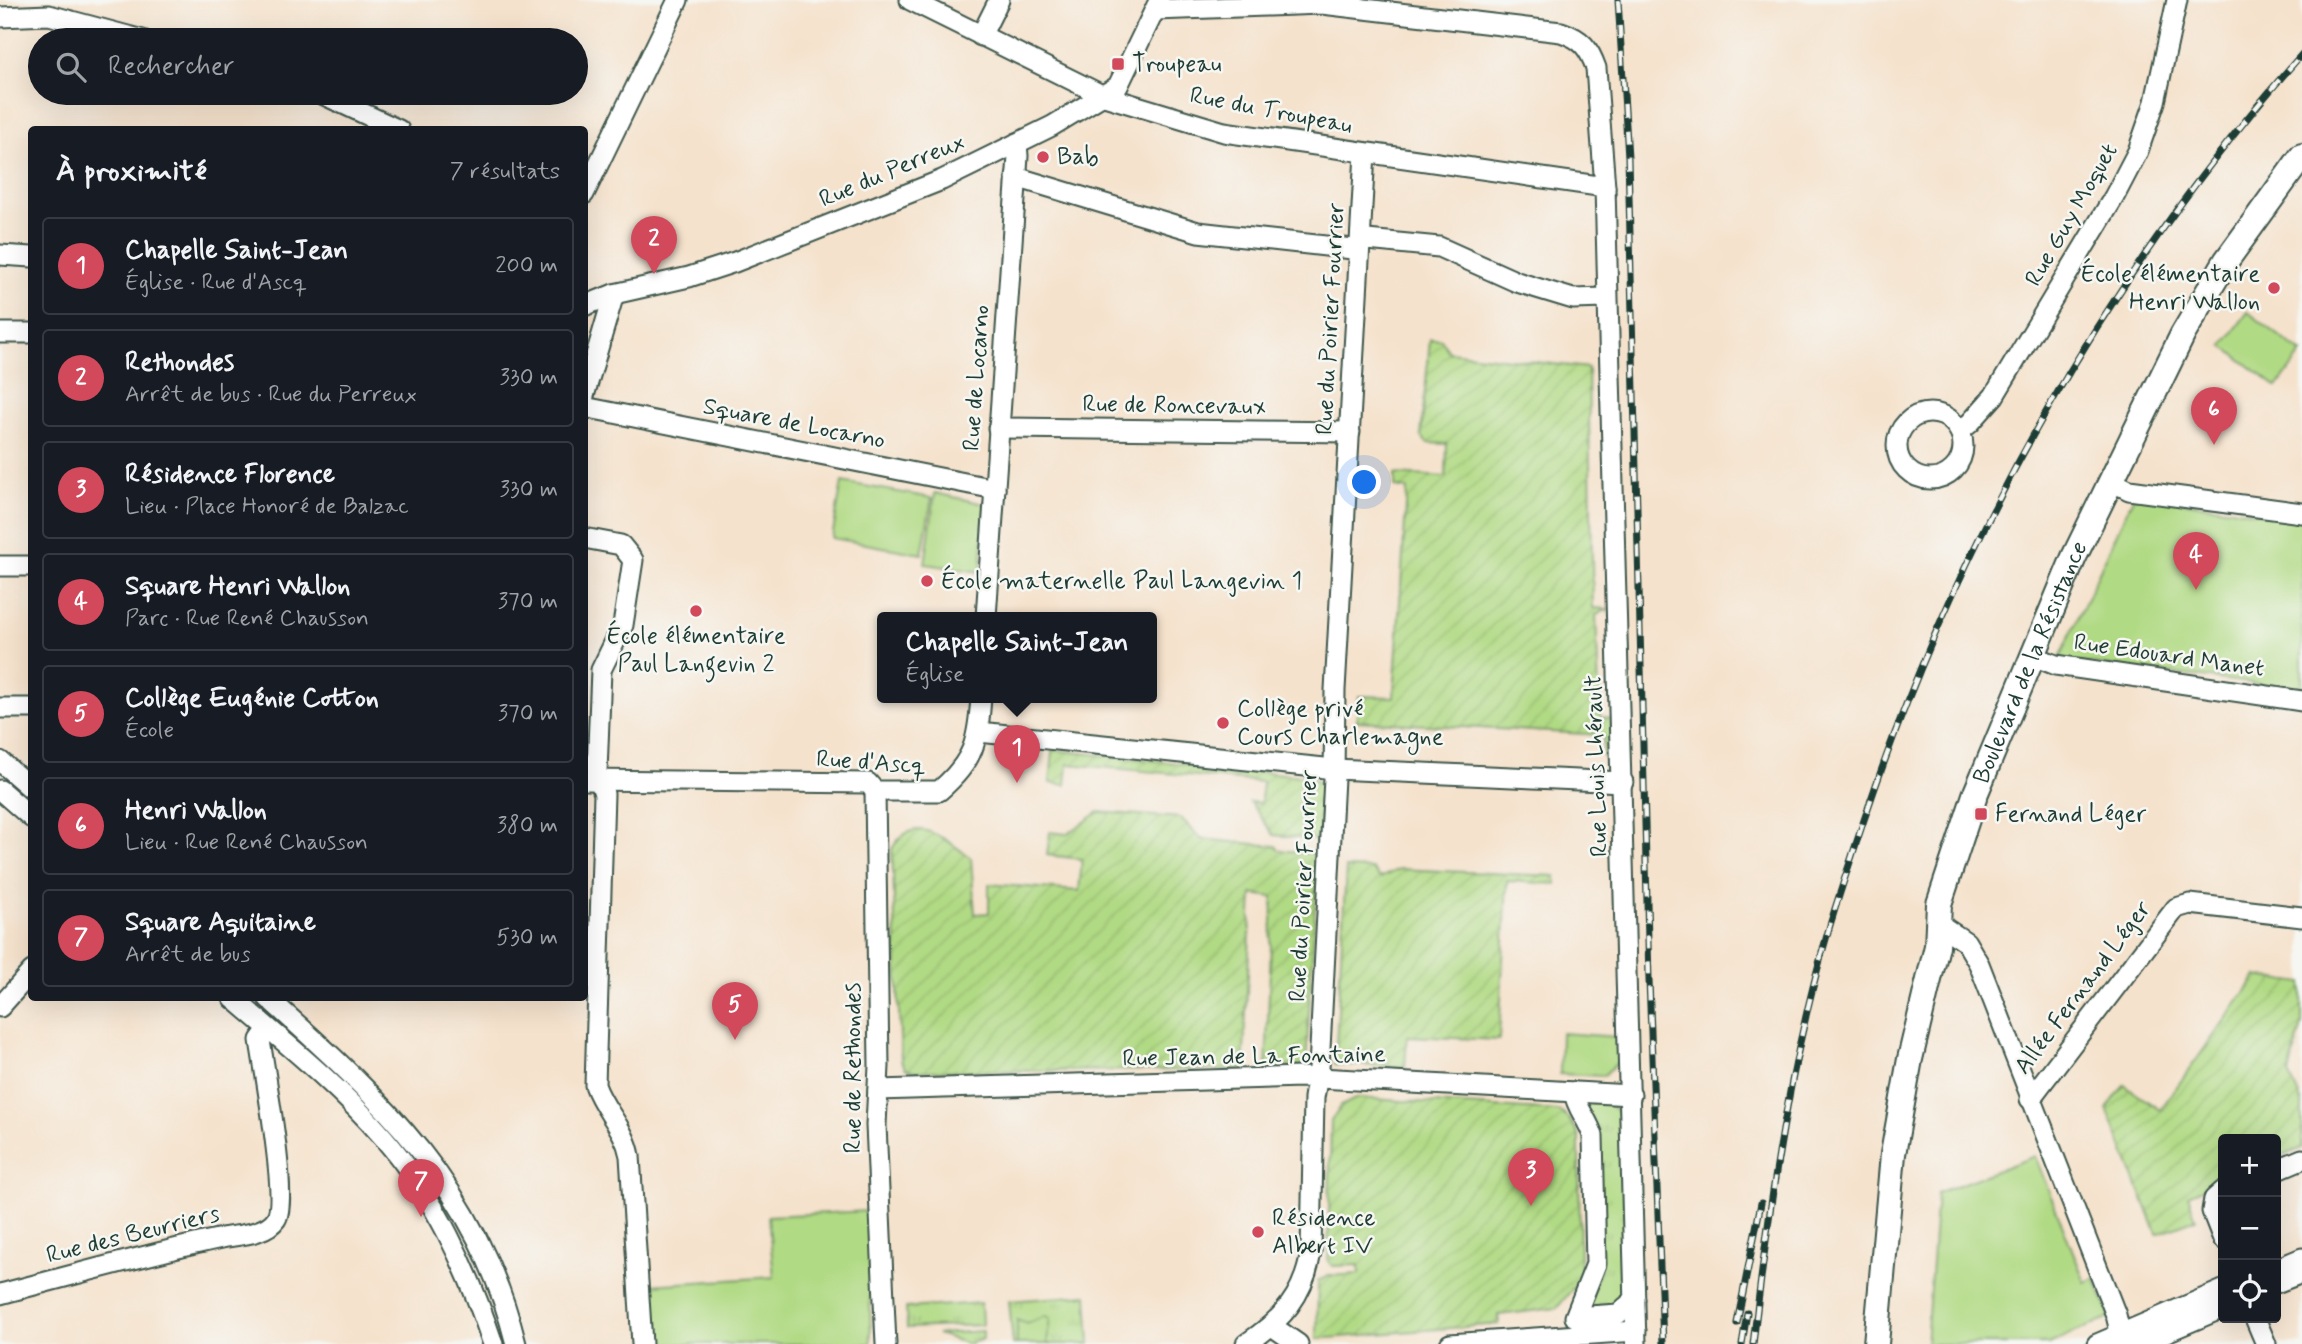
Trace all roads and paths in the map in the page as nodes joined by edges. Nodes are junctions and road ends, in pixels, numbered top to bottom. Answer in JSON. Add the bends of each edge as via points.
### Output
{"nodes":[{"id":1,"x":678,"y":0,"type":"edge"},
{"id":2,"x":910,"y":0,"type":"edge"},
{"id":3,"x":999,"y":0,"type":"edge"},
{"id":4,"x":2178,"y":0,"type":"edge"},
{"id":5,"x":1157,"y":5,"type":"edge"},
{"id":6,"x":38,"y":8,"type":"edge"},
{"id":7,"x":0,"y":17,"type":"edge"},
{"id":8,"x":98,"y":28,"type":"edge"},
{"id":9,"x":981,"y":36,"type":"junction"},
{"id":10,"x":1104,"y":96,"type":"junction"},
{"id":11,"x":346,"y":105,"type":"edge"},
{"id":12,"x":390,"y":126,"type":"edge"},
{"id":13,"x":1017,"y":142,"type":"junction"},
{"id":14,"x":1365,"y":153,"type":"junction"},
{"id":15,"x":2302,"y":156,"type":"edge"},
{"id":16,"x":1016,"y":177,"type":"junction"},
{"id":17,"x":588,"y":186,"type":"edge"},
{"id":18,"x":1605,"y":187,"type":"junction"},
{"id":19,"x":1360,"y":247,"type":"junction"},
{"id":20,"x":0,"y":255,"type":"edge"},
{"id":21,"x":28,"y":257,"type":"edge"},
{"id":22,"x":614,"y":294,"type":"junction"},
{"id":23,"x":1606,"y":298,"type":"junction"},
{"id":24,"x":588,"y":304,"type":"edge"},
{"id":25,"x":0,"y":333,"type":"edge"},
{"id":26,"x":28,"y":333,"type":"edge"},
{"id":27,"x":588,"y":382,"type":"edge"},
{"id":28,"x":588,"y":408,"type":"edge"},
{"id":29,"x":998,"y":428,"type":"junction"},
{"id":30,"x":1960,"y":430,"type":"dead end"},
{"id":31,"x":1350,"y":432,"type":"junction"},
{"id":32,"x":2111,"y":481,"type":"junction"},
{"id":33,"x":995,"y":489,"type":"junction"},
{"id":34,"x":2302,"y":513,"type":"edge"},
{"id":35,"x":588,"y":539,"type":"edge"},
{"id":36,"x":0,"y":566,"type":"edge"},
{"id":37,"x":28,"y":566,"type":"edge"},
{"id":38,"x":986,"y":612,"type":"edge"},
{"id":39,"x":2031,"y":655,"type":"junction"},
{"id":40,"x":2302,"y":701,"type":"edge"},
{"id":41,"x":981,"y":703,"type":"edge"},
{"id":42,"x":0,"y":708,"type":"edge"},
{"id":43,"x":28,"y":708,"type":"edge"},
{"id":44,"x":979,"y":732,"type":"junction"},
{"id":45,"x":0,"y":761,"type":"edge"},
{"id":46,"x":1334,"y":769,"type":"junction"},
{"id":47,"x":592,"y":782,"type":"edge"},
{"id":48,"x":1623,"y":782,"type":"junction"},
{"id":49,"x":28,"y":786,"type":"edge"},
{"id":50,"x":0,"y":790,"type":"edge"},
{"id":51,"x":875,"y":792,"type":"junction"},
{"id":52,"x":28,"y":814,"type":"edge"},
{"id":53,"x":2302,"y":917,"type":"edge"},
{"id":54,"x":1939,"y":924,"type":"junction"},
{"id":55,"x":28,"y":976,"type":"edge"},
{"id":56,"x":236,"y":1001,"type":"edge"},
{"id":57,"x":271,"y":1001,"type":"edge"},
{"id":58,"x":0,"y":1007,"type":"edge"},
{"id":59,"x":268,"y":1029,"type":"junction"},
{"id":60,"x":1317,"y":1078,"type":"junction"},
{"id":61,"x":878,"y":1090,"type":"junction"},
{"id":62,"x":1574,"y":1092,"type":"junction"},
{"id":63,"x":1631,"y":1095,"type":"junction"},
{"id":64,"x":2030,"y":1099,"type":"junction"},
{"id":65,"x":2302,"y":1159,"type":"edge"},
{"id":66,"x":2281,"y":1168,"type":"edge"},
{"id":67,"x":2218,"y":1195,"type":"edge"},
{"id":68,"x":2218,"y":1226,"type":"edge"},
{"id":69,"x":2302,"y":1258,"type":"edge"},
{"id":70,"x":2281,"y":1267,"type":"edge"},
{"id":71,"x":2302,"y":1273,"type":"edge"},
{"id":72,"x":2281,"y":1281,"type":"edge"},
{"id":73,"x":2218,"y":1292,"type":"edge"},
{"id":74,"x":0,"y":1294,"type":"edge"},
{"id":75,"x":1635,"y":1299,"type":"junction"},
{"id":76,"x":2218,"y":1310,"type":"edge"},
{"id":77,"x":1618,"y":1314,"type":"junction"},
{"id":78,"x":2257,"y":1323,"type":"edge"},
{"id":79,"x":1272,"y":1326,"type":"junction"},
{"id":80,"x":1636,"y":1334,"type":"edge"},
{"id":81,"x":2121,"y":1339,"type":"edge"},
{"id":82,"x":493,"y":1344,"type":"edge"},
{"id":83,"x":516,"y":1344,"type":"edge"},
{"id":84,"x":642,"y":1344,"type":"edge"},
{"id":85,"x":886,"y":1344,"type":"edge"},
{"id":86,"x":1246,"y":1344,"type":"edge"},
{"id":87,"x":1298,"y":1344,"type":"edge"},
{"id":88,"x":1450,"y":1344,"type":"edge"},
{"id":89,"x":1876,"y":1344,"type":"edge"},
{"id":90,"x":2097,"y":1344,"type":"edge"},
{"id":91,"x":2138,"y":1344,"type":"edge"},
{"id":92,"x":2266,"y":1344,"type":"edge"}],
"edges":[{"from":1,"to":17,"type":"street"},
{"from":2,"to":9,"type":"street","name":"Rue du Troupeau"},
{"from":3,"to":9,"type":"street"},
{"from":4,"to":30,"type":"street","name":"Rue Guy Moquet","via":[[2155,102],[2115,197],[1994,396]]},
{"from":5,"to":10,"type":"street","name":"Rue du Perreux","via":[[1118,86]]},
{"from":5,"to":18,"type":"street","name":"Rue Louis Lhérault","via":[[1322,4],[1573,36],[1583,41],[1597,68]]},
{"from":6,"to":7,"type":"street"},
{"from":6,"to":8,"type":"street"},
{"from":9,"to":10,"type":"street","name":"Rue du Troupeau"},
{"from":10,"to":13,"type":"street","name":"Rue du Perreux"},
{"from":10,"to":14,"type":"street","name":"Rue du Troupeau","via":[[1224,132]]},
{"from":11,"to":12,"type":"street"},
{"from":13,"to":16,"type":"street","name":"Rue de Locarno"},
{"from":13,"to":22,"type":"street","name":"Rue du Perreux","via":[[942,180],[735,262]]},
{"from":14,"to":18,"type":"street","name":"Rue du Troupeau"},
{"from":14,"to":19,"type":"street","name":"Rue du Poirier Fourrier"},
{"from":15,"to":32,"type":"main road","name":"Boulevard de la Résistance","via":[[2226,261],[2182,334]]},
{"from":16,"to":19,"type":"street","via":[[1198,232]]},
{"from":16,"to":29,"type":"street","name":"Rue de Locarno"},
{"from":18,"to":23,"type":"street","name":"Rue Louis Lhérault"},
{"from":19,"to":23,"type":"street","via":[[1367,240],[1439,247],[1517,282],[1573,299]]},
{"from":19,"to":31,"type":"street","name":"Rue du Poirier Fourrier"},
{"from":20,"to":21,"type":"street"},
{"from":22,"to":24,"type":"street","name":"Rue du Perreux"},
{"from":22,"to":27,"type":"street"},
{"from":23,"to":48,"type":"street","name":"Rue Louis Lhérault"},
{"from":25,"to":26,"type":"street"},
{"from":28,"to":33,"type":"street","name":"Square de Locarno"},
{"from":29,"to":31,"type":"street","name":"Rue de Roncevaux"},
{"from":29,"to":33,"type":"street","name":"Rue de Locarno"},
{"from":31,"to":46,"type":"street","name":"Rue du Poirier Fourrier"},
{"from":32,"to":34,"type":"street","via":[[2129,490]]},
{"from":32,"to":39,"type":"main road","name":"Boulevard de la Résistance"},
{"from":33,"to":38,"type":"street","name":"Rue de Locarno"},
{"from":35,"to":47,"type":"street","via":[[621,545],[633,560],[623,625],[601,670],[597,772]]},
{"from":36,"to":37,"type":"street"},
{"from":39,"to":40,"type":"street","name":"Rue Edouard Manet","via":[[2056,665]]},
{"from":39,"to":54,"type":"main road","name":"Boulevard de la Résistance","via":[[1975,795],[1939,904]]},
{"from":41,"to":44,"type":"street"},
{"from":42,"to":43,"type":"street"},
{"from":44,"to":46,"type":"street"},
{"from":44,"to":51,"type":"street","name":"Rue d'Ascq","via":[[964,770],[939,791]]},
{"from":45,"to":49,"type":"street"},
{"from":46,"to":48,"type":"street"},
{"from":46,"to":60,"type":"street","name":"Rue du Poirier Fourrier"},
{"from":47,"to":51,"type":"street","name":"Rue d'Ascq","via":[[868,783]]},
{"from":47,"to":84,"type":"street","via":[[604,794],[595,1085],[628,1146]]},
{"from":48,"to":63,"type":"street","name":"Rue Louis Lhérault"},
{"from":50,"to":52,"type":"street"},
{"from":51,"to":61,"type":"street","name":"Rue de Rethondes"},
{"from":53,"to":64,"type":"street","name":"Allée Fernand Léger","via":[[2190,904],[2176,908]]},
{"from":54,"to":64,"type":"street","name":"Allée Fernand Léger","via":[[1966,942],[1979,964]]},
{"from":54,"to":89,"type":"main road","name":"Boulevard de la Résistance","via":[[1893,1154]]},
{"from":55,"to":58,"type":"street"},
{"from":56,"to":59,"type":"street"},
{"from":57,"to":83,"type":"street","via":[[377,1097],[430,1161],[483,1251]]},
{"from":59,"to":74,"type":"street","name":"Rue des Beurriers","via":[[260,1040],[281,1204],[276,1219],[262,1229]]},
{"from":59,"to":82,"type":"street","via":[[366,1118],[415,1179],[459,1255]]},
{"from":60,"to":61,"type":"street","name":"Rue Jean de La Fontaine"},
{"from":60,"to":62,"type":"street","name":"Rue Jean de La Fontaine"},
{"from":60,"to":79,"type":"street","name":"Rue du Poirier Fourrier","via":[[1308,1272],[1287,1312]]},
{"from":61,"to":85,"type":"street","name":"Rue de Rethondes"},
{"from":62,"to":63,"type":"street","name":"Rue Jean de La Fontaine"},
{"from":62,"to":77,"type":"street","via":[[1593,1136],[1596,1264],[1575,1317]]},
{"from":63,"to":75,"type":"street","name":"Rue Louis Lhérault"},
{"from":64,"to":81,"type":"street","name":"Allée Fernand Léger","via":[[2116,1315]]},
{"from":65,"to":66,"type":"street"},
{"from":67,"to":68,"type":"street","via":[[2212,1211]]},
{"from":69,"to":70,"type":"street"},
{"from":71,"to":72,"type":"street"},
{"from":73,"to":81,"type":"street"},
{"from":75,"to":77,"type":"street"},
{"from":75,"to":80,"type":"street","name":"Rue Louis Lhérault"},
{"from":76,"to":91,"type":"street"},
{"from":77,"to":80,"type":"street"},
{"from":78,"to":92,"type":"street"},
{"from":79,"to":86,"type":"street","name":"Rue du Poirier Fourrier"},
{"from":79,"to":87,"type":"street"},
{"from":80,"to":88,"type":"street"},
{"from":81,"to":90,"type":"street"}]}
